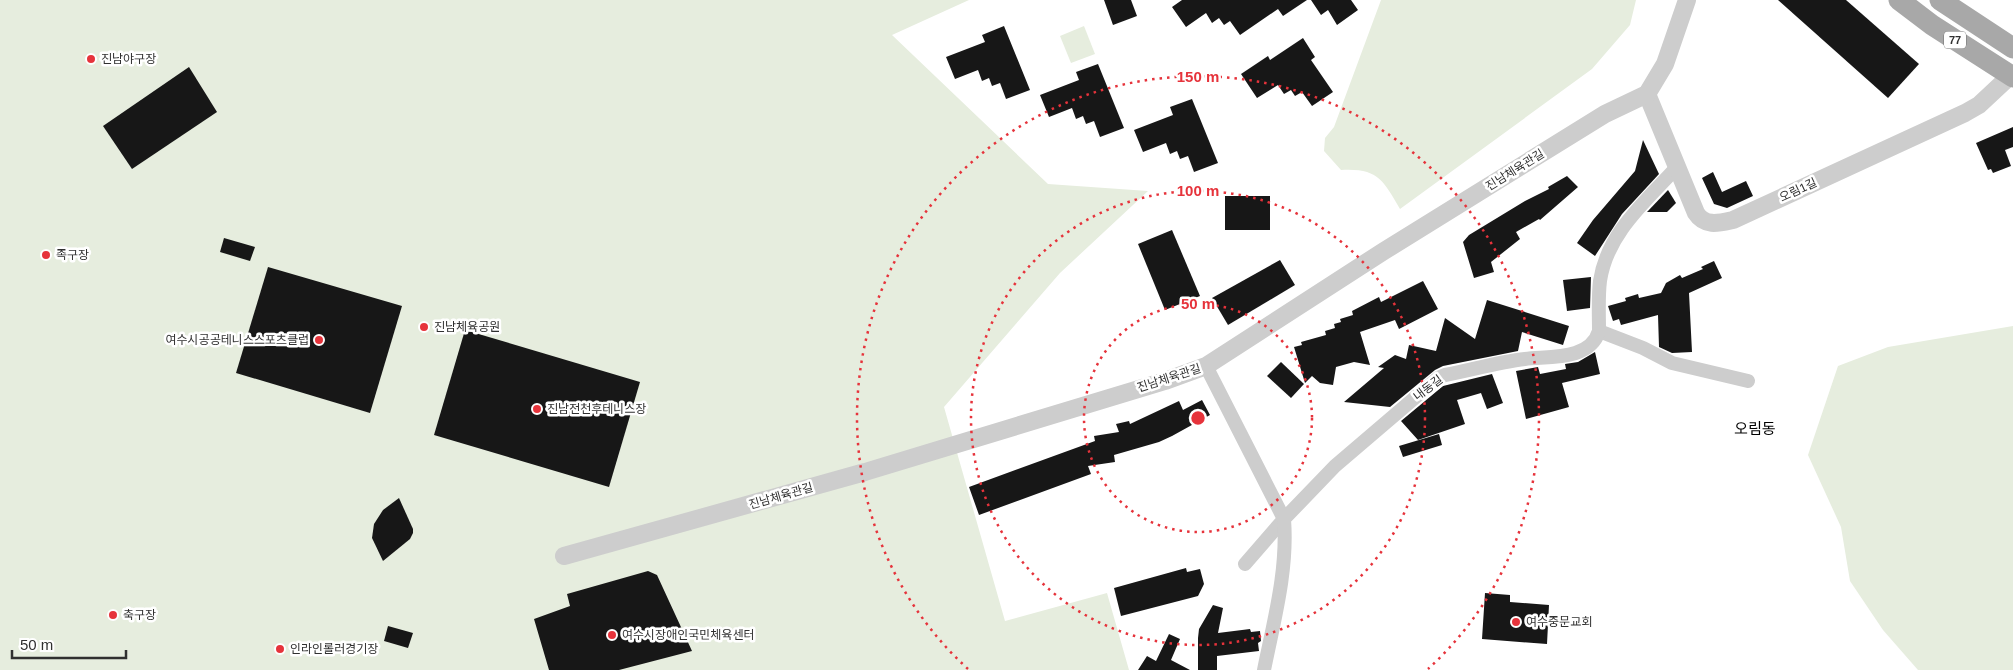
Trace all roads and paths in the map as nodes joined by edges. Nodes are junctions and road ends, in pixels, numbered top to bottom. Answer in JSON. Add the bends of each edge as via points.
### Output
{"nodes":[{"id":1,"x":1687,"y":0,"type":"edge"},
{"id":2,"x":1899,"y":0,"type":"edge"},
{"id":3,"x":1940,"y":0,"type":"edge"},
{"id":4,"x":2013,"y":48,"type":"edge"},
{"id":5,"x":2012,"y":75,"type":"edge"},
{"id":6,"x":1647,"y":94,"type":"junction"},
{"id":7,"x":1677,"y":167,"type":"junction"},
{"id":8,"x":1599,"y":331,"type":"junction"},
{"id":9,"x":1206,"y":366,"type":"junction"},
{"id":10,"x":1748,"y":381,"type":"dead end"},
{"id":11,"x":1284,"y":519,"type":"junction"},
{"id":12,"x":564,"y":556,"type":"dead end"},
{"id":13,"x":1245,"y":564,"type":"dead end"},
{"id":14,"x":1264,"y":670,"type":"edge"}],
"edges":[{"from":1,"to":6,"type":"street","via":[[1665,64]]},
{"from":2,"to":5,"type":"main road","number":"77","via":[[1932,25]]},
{"from":3,"to":4,"type":"main road","number":"77"},
{"from":5,"to":7,"type":"street","name":"오림1길","via":[[1979,105],[1964,113],[1733,220],[1712,223],[1700,218]]},
{"from":6,"to":7,"type":"street","name":"오림1길"},
{"from":6,"to":9,"type":"street","name":"진남체육관길","via":[[1589,124]]},
{"from":7,"to":8,"type":"street","via":[[1615,238],[1600,281]]},
{"from":8,"to":10,"type":"street","via":[[1672,363]]},
{"from":8,"to":11,"type":"street","name":"내동길","via":[[1590,344],[1568,356],[1525,359],[1438,378],[1335,466]]},
{"from":9,"to":11,"type":"street"},
{"from":9,"to":12,"type":"street","name":"진남체육관길","via":[[865,472]]},
{"from":11,"to":13,"type":"street","name":"내동길"},
{"from":11,"to":14,"type":"street","via":[[1283,570]]}]}
